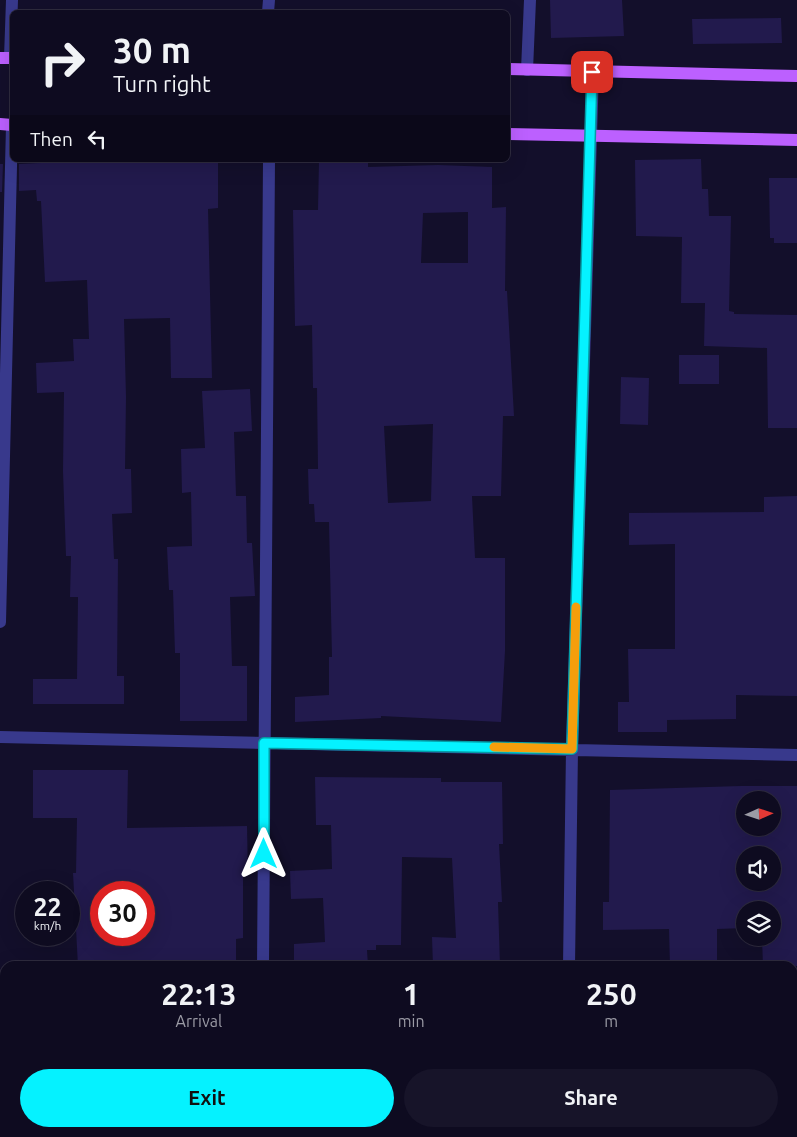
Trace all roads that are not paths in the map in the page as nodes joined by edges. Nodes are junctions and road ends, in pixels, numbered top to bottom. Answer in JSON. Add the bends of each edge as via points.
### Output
{"nodes":[{"id":1,"x":530,"y":0,"type":"edge"},
{"id":2,"x":10,"y":23,"type":"edge"},
{"id":3,"x":7,"y":58,"type":"edge"},
{"id":4,"x":510,"y":70,"type":"edge"},
{"id":5,"x":527,"y":70,"type":"junction"},
{"id":6,"x":592,"y":72,"type":"junction"},
{"id":7,"x":797,"y":76,"type":"edge"},
{"id":8,"x":510,"y":134,"type":"edge"},
{"id":9,"x":590,"y":136,"type":"junction"},
{"id":10,"x":797,"y":140,"type":"edge"},
{"id":11,"x":11,"y":162,"type":"edge"},
{"id":12,"x":269,"y":162,"type":"edge"},
{"id":13,"x":0,"y":622,"type":"edge"},
{"id":14,"x":0,"y":737,"type":"edge"},
{"id":15,"x":264,"y":743,"type":"junction"},
{"id":16,"x":572,"y":749,"type":"junction"},
{"id":17,"x":797,"y":754,"type":"edge"},
{"id":18,"x":263,"y":961,"type":"edge"},
{"id":19,"x":569,"y":961,"type":"edge"}],
"edges":[{"from":1,"to":5,"type":"street"},
{"from":2,"to":3,"type":"street"},
{"from":4,"to":5,"type":"main road"},
{"from":5,"to":6,"type":"main road"},
{"from":6,"to":7,"type":"main road"},
{"from":6,"to":9,"type":"street"},
{"from":8,"to":9,"type":"main road"},
{"from":9,"to":10,"type":"main road"},
{"from":9,"to":16,"type":"street"},
{"from":11,"to":13,"type":"street"},
{"from":12,"to":15,"type":"street"},
{"from":14,"to":15,"type":"street"},
{"from":15,"to":16,"type":"street"},
{"from":15,"to":18,"type":"street"},
{"from":16,"to":17,"type":"street"},
{"from":16,"to":19,"type":"street"}]}
